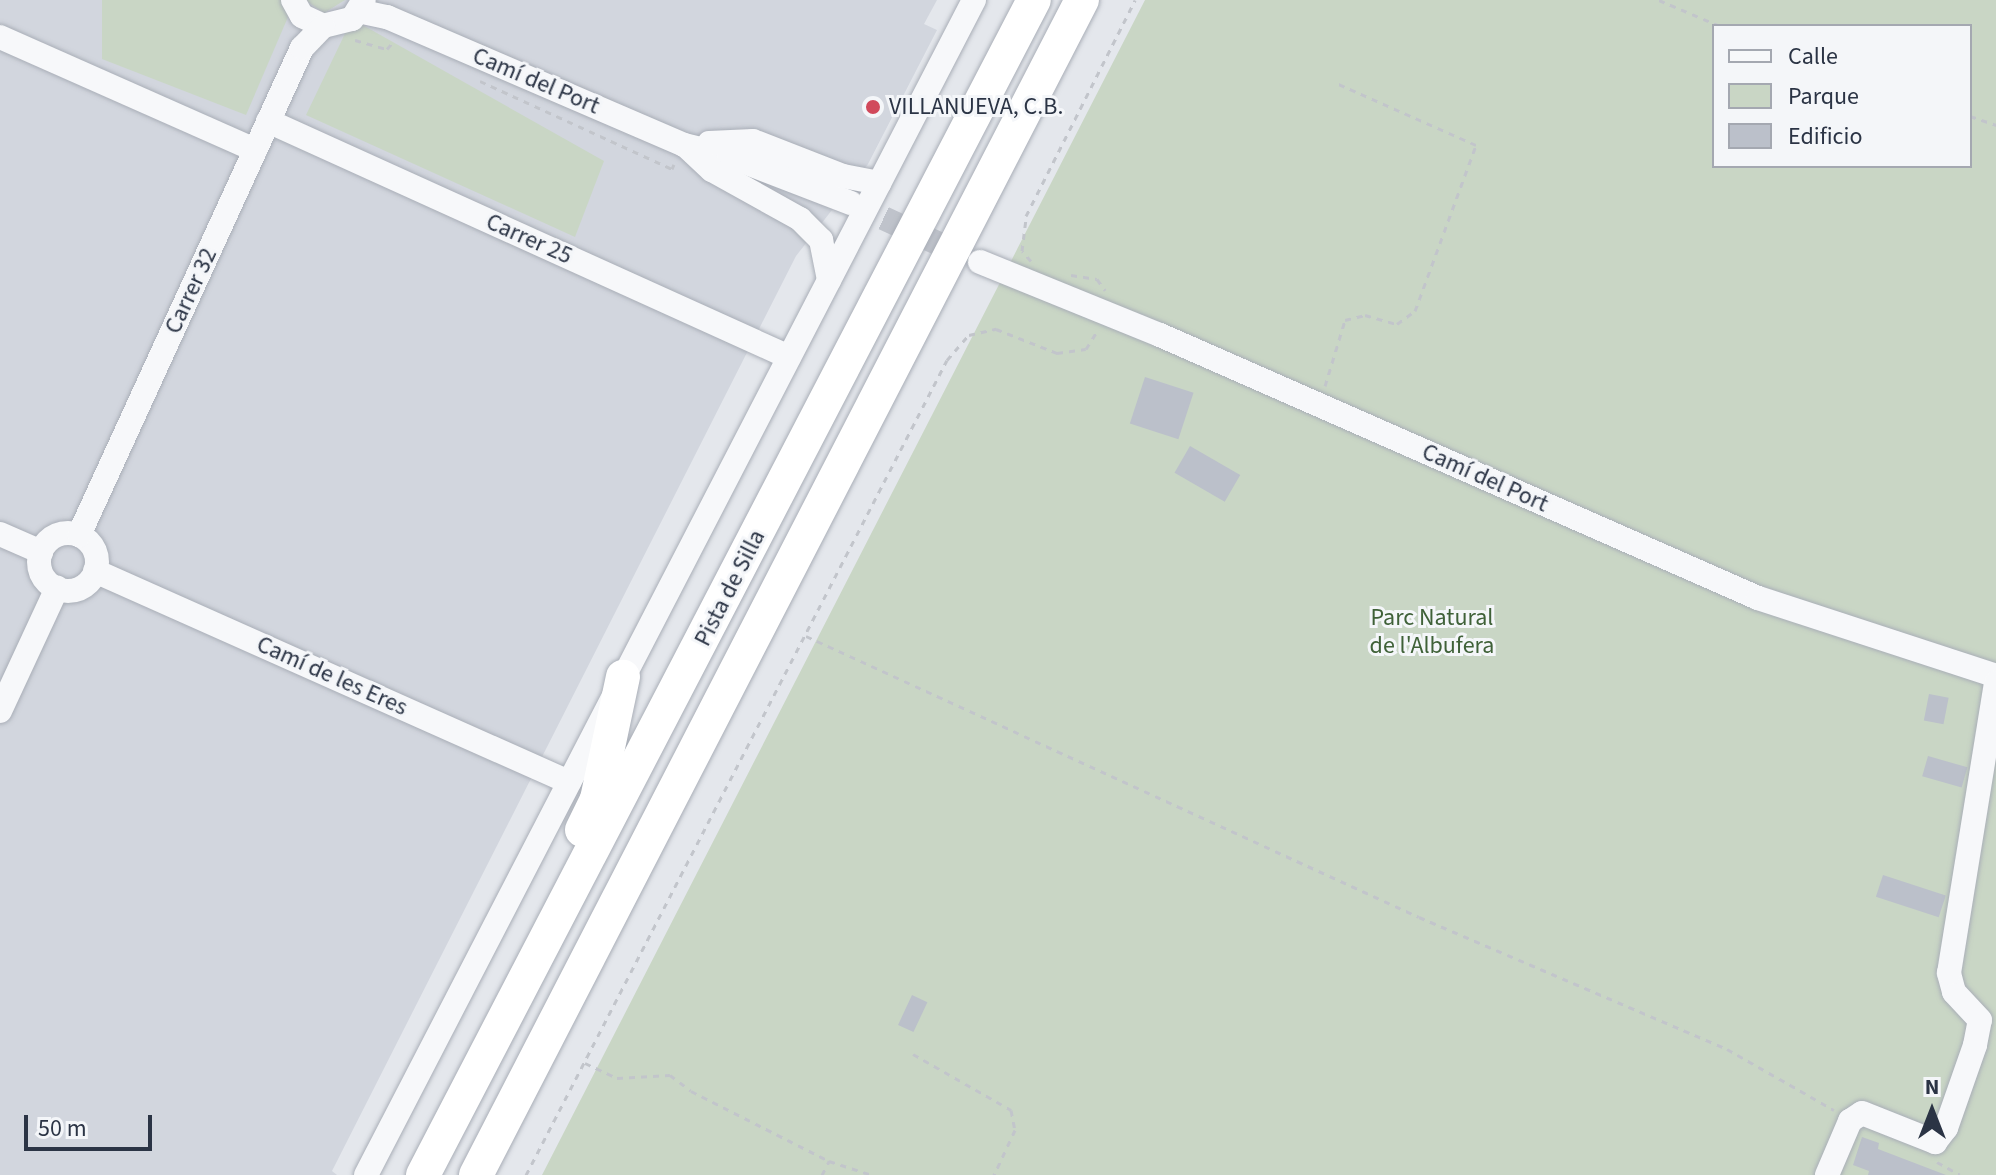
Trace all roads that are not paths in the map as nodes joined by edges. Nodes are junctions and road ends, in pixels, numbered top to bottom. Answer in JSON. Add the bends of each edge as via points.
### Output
{"nodes":[{"id":1,"x":974,"y":0,"type":"edge"},
{"id":2,"x":1034,"y":0,"type":"edge"},
{"id":3,"x":1082,"y":0,"type":"edge"},
{"id":4,"x":370,"y":7,"type":"edge"},
{"id":5,"x":306,"y":14,"type":"edge"},
{"id":6,"x":0,"y":37,"type":"edge"},
{"id":7,"x":268,"y":121,"type":"junction"},
{"id":8,"x":684,"y":145,"type":"junction"},
{"id":9,"x":255,"y":150,"type":"junction"},
{"id":10,"x":879,"y":183,"type":"junction"},
{"id":11,"x":851,"y":203,"type":"tunnel mouth"},
{"id":12,"x":980,"y":262,"type":"tunnel mouth"},
{"id":13,"x":829,"y":280,"type":"junction"},
{"id":14,"x":789,"y":357,"type":"junction"},
{"id":15,"x":0,"y":534,"type":"edge"},
{"id":16,"x":79,"y":535,"type":"junction"},
{"id":17,"x":41,"y":552,"type":"junction"},
{"id":18,"x":95,"y":571,"type":"junction"},
{"id":19,"x":57,"y":588,"type":"junction"},
{"id":20,"x":1996,"y":676,"type":"edge"},
{"id":21,"x":623,"y":677,"type":"junction"},
{"id":22,"x":1996,"y":683,"type":"edge"},
{"id":23,"x":0,"y":711,"type":"edge"},
{"id":24,"x":569,"y":782,"type":"junction"},
{"id":25,"x":515,"y":997,"type":"junction"},
{"id":26,"x":366,"y":1175,"type":"edge"},
{"id":27,"x":423,"y":1175,"type":"edge"},
{"id":28,"x":476,"y":1175,"type":"edge"},
{"id":29,"x":1827,"y":1175,"type":"edge"}],
"edges":[{"from":1,"to":10,"type":"street"},
{"from":2,"to":25,"type":"highway","name":"Pista de Silla"},
{"from":3,"to":28,"type":"highway","name":"Pista de Silla"},
{"from":4,"to":5,"type":"street","via":[[343,24]]},
{"from":4,"to":8,"type":"street","name":"Camí del Port"},
{"from":5,"to":7,"type":"street","name":"Carrer 32","via":[[302,48]]},
{"from":6,"to":9,"type":"street"},
{"from":7,"to":9,"type":"street","name":"Carrer 32"},
{"from":7,"to":14,"type":"street","name":"Carrer 25"},
{"from":8,"to":10,"type":"street","name":"Camí del Port","via":[[753,141],[843,176]]},
{"from":8,"to":11,"type":"street","name":"Camí del Port","via":[[729,156]]},
{"from":8,"to":13,"type":"street","name":"Camí del Port","via":[[712,170],[800,219],[821,240]]},
{"from":9,"to":16,"type":"street","name":"Carrer 32"},
{"from":10,"to":13,"type":"street"},
{"from":12,"to":20,"type":"street","name":"Camí del Port","via":[[1758,598]]},
{"from":13,"to":14,"type":"street"},
{"from":14,"to":21,"type":"street"},
{"from":15,"to":17,"type":"street"},
{"from":16,"to":17,"type":"street","via":[[61,534]]},
{"from":16,"to":18,"type":"street","via":[[94,547]]},
{"from":17,"to":19,"type":"street","via":[[41,571]]},
{"from":18,"to":19,"type":"street","via":[[80,588]]},
{"from":18,"to":24,"type":"street","name":"Camí de les Eres"},
{"from":19,"to":23,"type":"street"},
{"from":21,"to":24,"type":"street"},
{"from":21,"to":25,"type":"highway","via":[[597,799],[527,943]]},
{"from":22,"to":29,"type":"street","via":[[1949,973],[1954,992],[1980,1020],[1975,1045],[1946,1128],[1935,1142],[1862,1113],[1850,1121]]},
{"from":24,"to":26,"type":"street"},
{"from":25,"to":27,"type":"highway","name":"Pista de Silla"}]}
